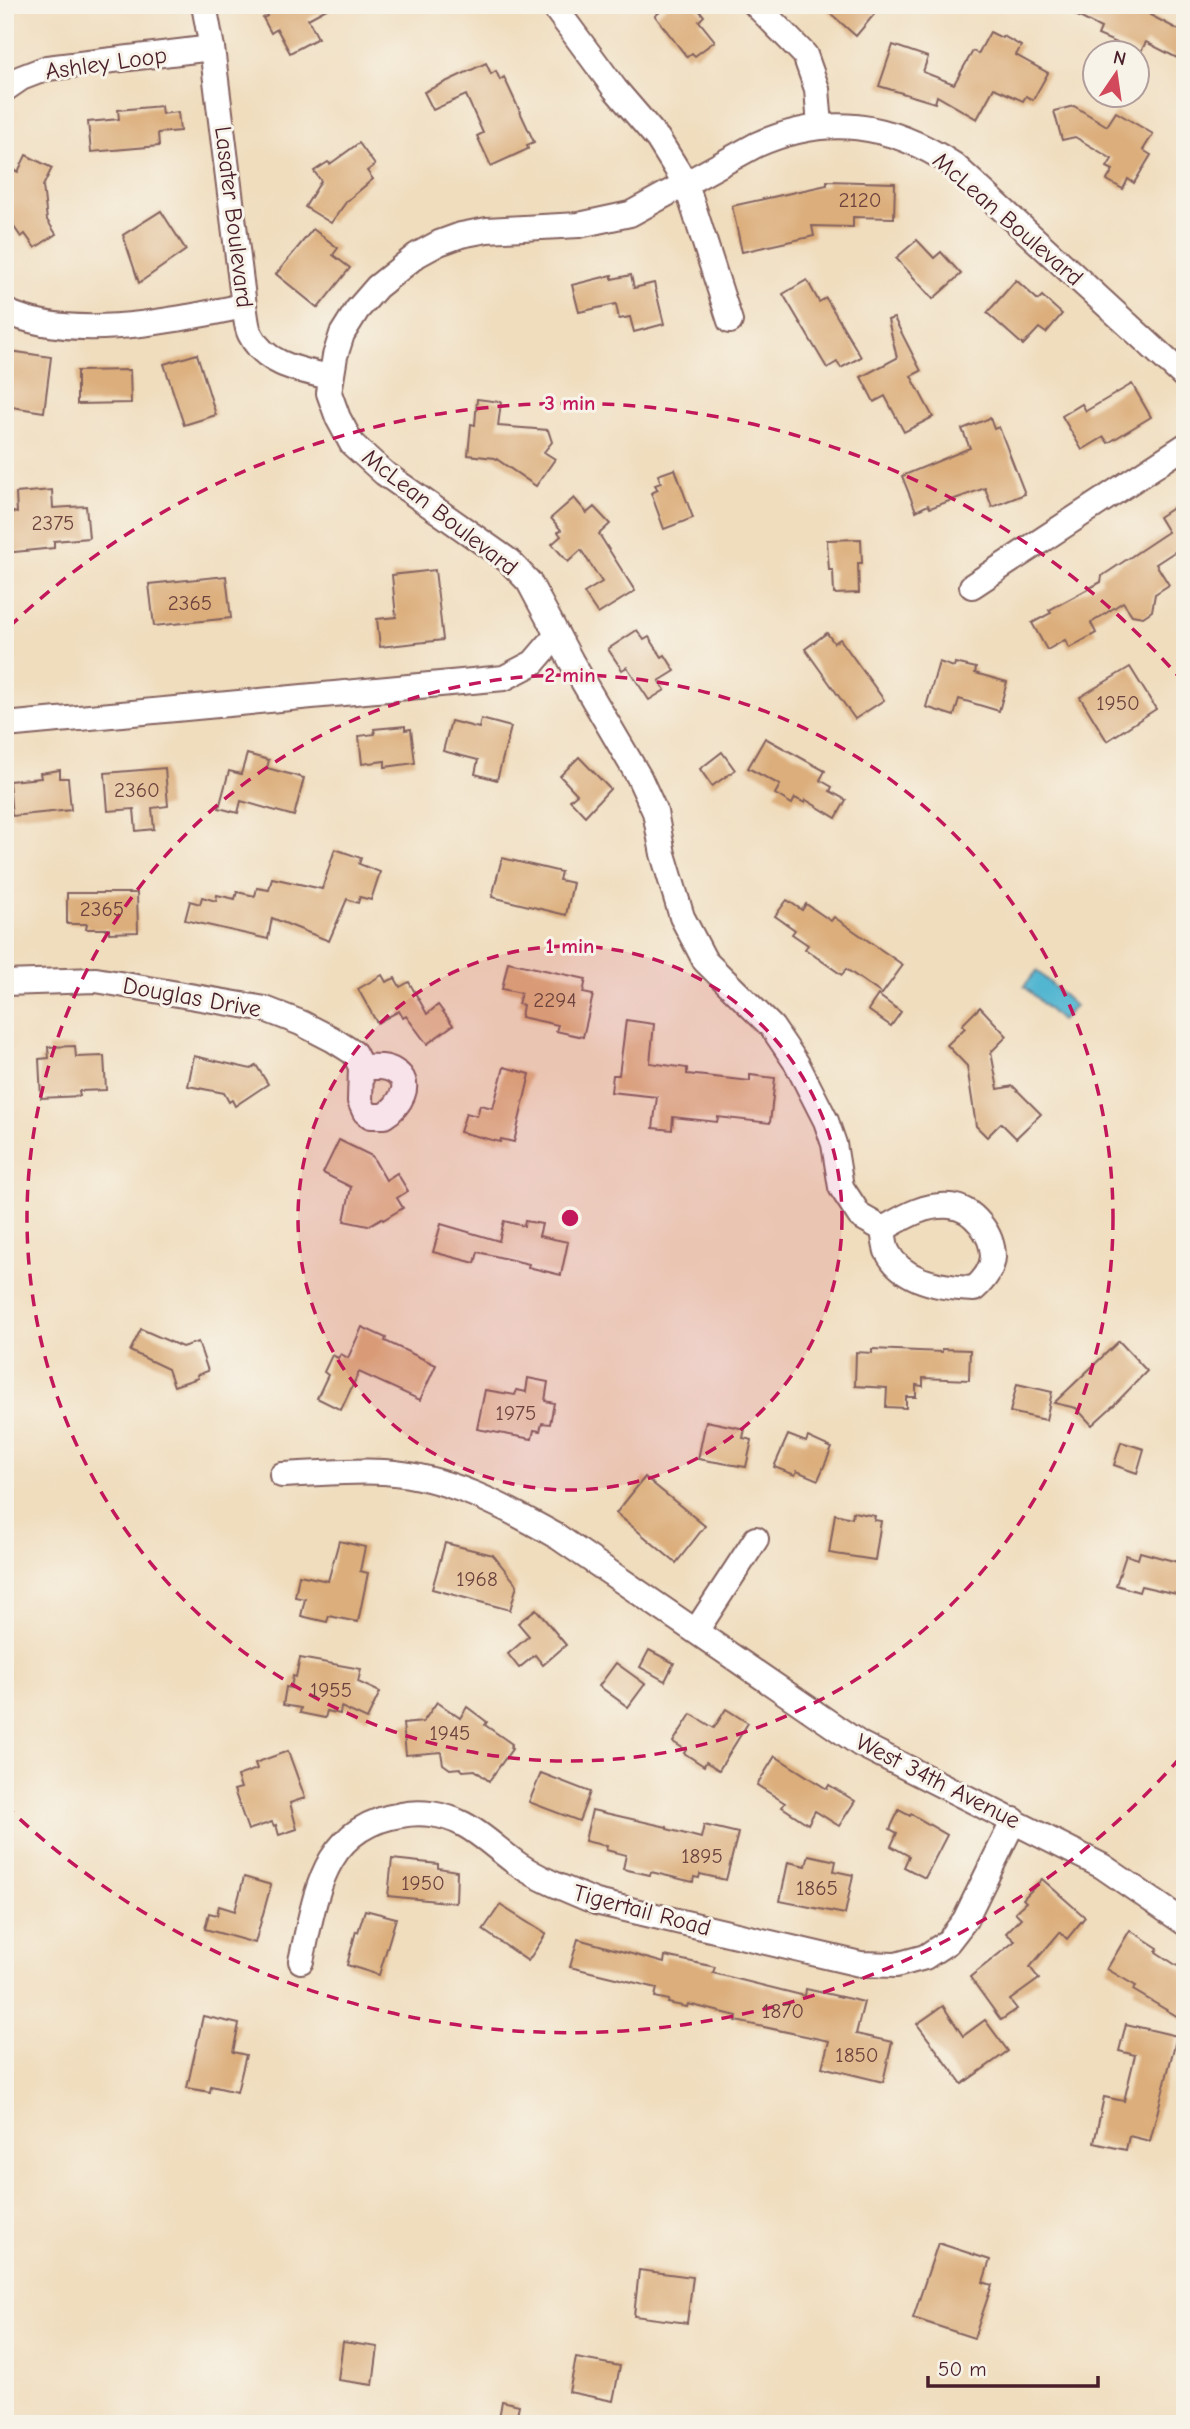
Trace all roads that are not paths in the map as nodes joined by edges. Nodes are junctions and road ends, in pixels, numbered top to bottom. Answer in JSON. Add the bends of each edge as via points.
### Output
{"nodes":[{"id":1,"x":204,"y":5,"type":"edge"},
{"id":2,"x":553,"y":5,"type":"edge"},
{"id":3,"x":756,"y":5,"type":"edge"},
{"id":4,"x":212,"y":48,"type":"junction"},
{"id":5,"x":5,"y":89,"type":"edge"},
{"id":6,"x":820,"y":126,"type":"junction"},
{"id":7,"x":686,"y":184,"type":"junction"},
{"id":8,"x":244,"y":306,"type":"junction"},
{"id":9,"x":5,"y":311,"type":"edge"},
{"id":10,"x":730,"y":321,"type":"dead end"},
{"id":11,"x":330,"y":377,"type":"junction"},
{"id":12,"x":1185,"y":377,"type":"edge"},
{"id":13,"x":1185,"y":446,"type":"edge"},
{"id":14,"x":972,"y":586,"type":"dead end"},
{"id":15,"x":557,"y":635,"type":"junction"},
{"id":16,"x":5,"y":725,"type":"edge"},
{"id":17,"x":5,"y":983,"type":"edge"},
{"id":18,"x":361,"y":1067,"type":"dead end"},
{"id":19,"x":883,"y":1229,"type":"dead end"},
{"id":20,"x":282,"y":1475,"type":"dead end"},
{"id":21,"x":756,"y":1539,"type":"dead end"},
{"id":22,"x":696,"y":1631,"type":"junction"},
{"id":23,"x":1014,"y":1820,"type":"junction"},
{"id":24,"x":1185,"y":1923,"type":"edge"},
{"id":25,"x":301,"y":1961,"type":"dead end"}],
"edges":[{"from":1,"to":4,"type":"street","name":"Lasater Boulevard"},
{"from":2,"to":7,"type":"street","via":[[663,145]]},
{"from":3,"to":6,"type":"street","via":[[805,55],[817,89]]},
{"from":4,"to":5,"type":"street","name":"Ashley Loop","via":[[47,68]]},
{"from":4,"to":8,"type":"street","name":"Lasater Boulevard"},
{"from":6,"to":7,"type":"street","name":"McLean Boulevard","via":[[777,135]]},
{"from":6,"to":12,"type":"street","name":"McLean Boulevard","via":[[895,135],[954,165]]},
{"from":7,"to":10,"type":"street"},
{"from":7,"to":11,"type":"street","name":"McLean Boulevard","via":[[646,207],[602,221],[487,230],[439,243],[393,273],[357,310],[342,334]]},
{"from":8,"to":9,"type":"street","via":[[153,324],[110,326],[55,325]]},
{"from":8,"to":11,"type":"street","name":"Lasater Boulevard","via":[[250,333],[270,358]]},
{"from":11,"to":15,"type":"street","name":"McLean Boulevard","via":[[331,403],[352,444],[384,474],[509,561],[529,582]]},
{"from":13,"to":14,"type":"street"},
{"from":15,"to":16,"type":"street","via":[[533,663],[504,678]]},
{"from":15,"to":19,"type":"street","name":"McLean Boulevard","via":[[655,812],[682,917],[705,961],[772,1027],[797,1064],[823,1112],[841,1188],[860,1216]]},
{"from":17,"to":18,"type":"street","name":"Douglas Drive","via":[[96,980],[265,1009],[332,1039],[354,1053]]},
{"from":20,"to":22,"type":"street","name":"West 34th Avenue","via":[[384,1472],[469,1492],[558,1537]]},
{"from":21,"to":22,"type":"street"},
{"from":22,"to":23,"type":"street","name":"West 34th Avenue","via":[[860,1744]]},
{"from":23,"to":24,"type":"street","name":"West 34th Avenue","via":[[1102,1866]]},
{"from":23,"to":25,"type":"street","name":"Tigertail Road","via":[[965,1920],[948,1942],[925,1957],[896,1965],[860,1964],[596,1902],[519,1865],[462,1823],[437,1815],[384,1817],[340,1845],[326,1867]]}]}
